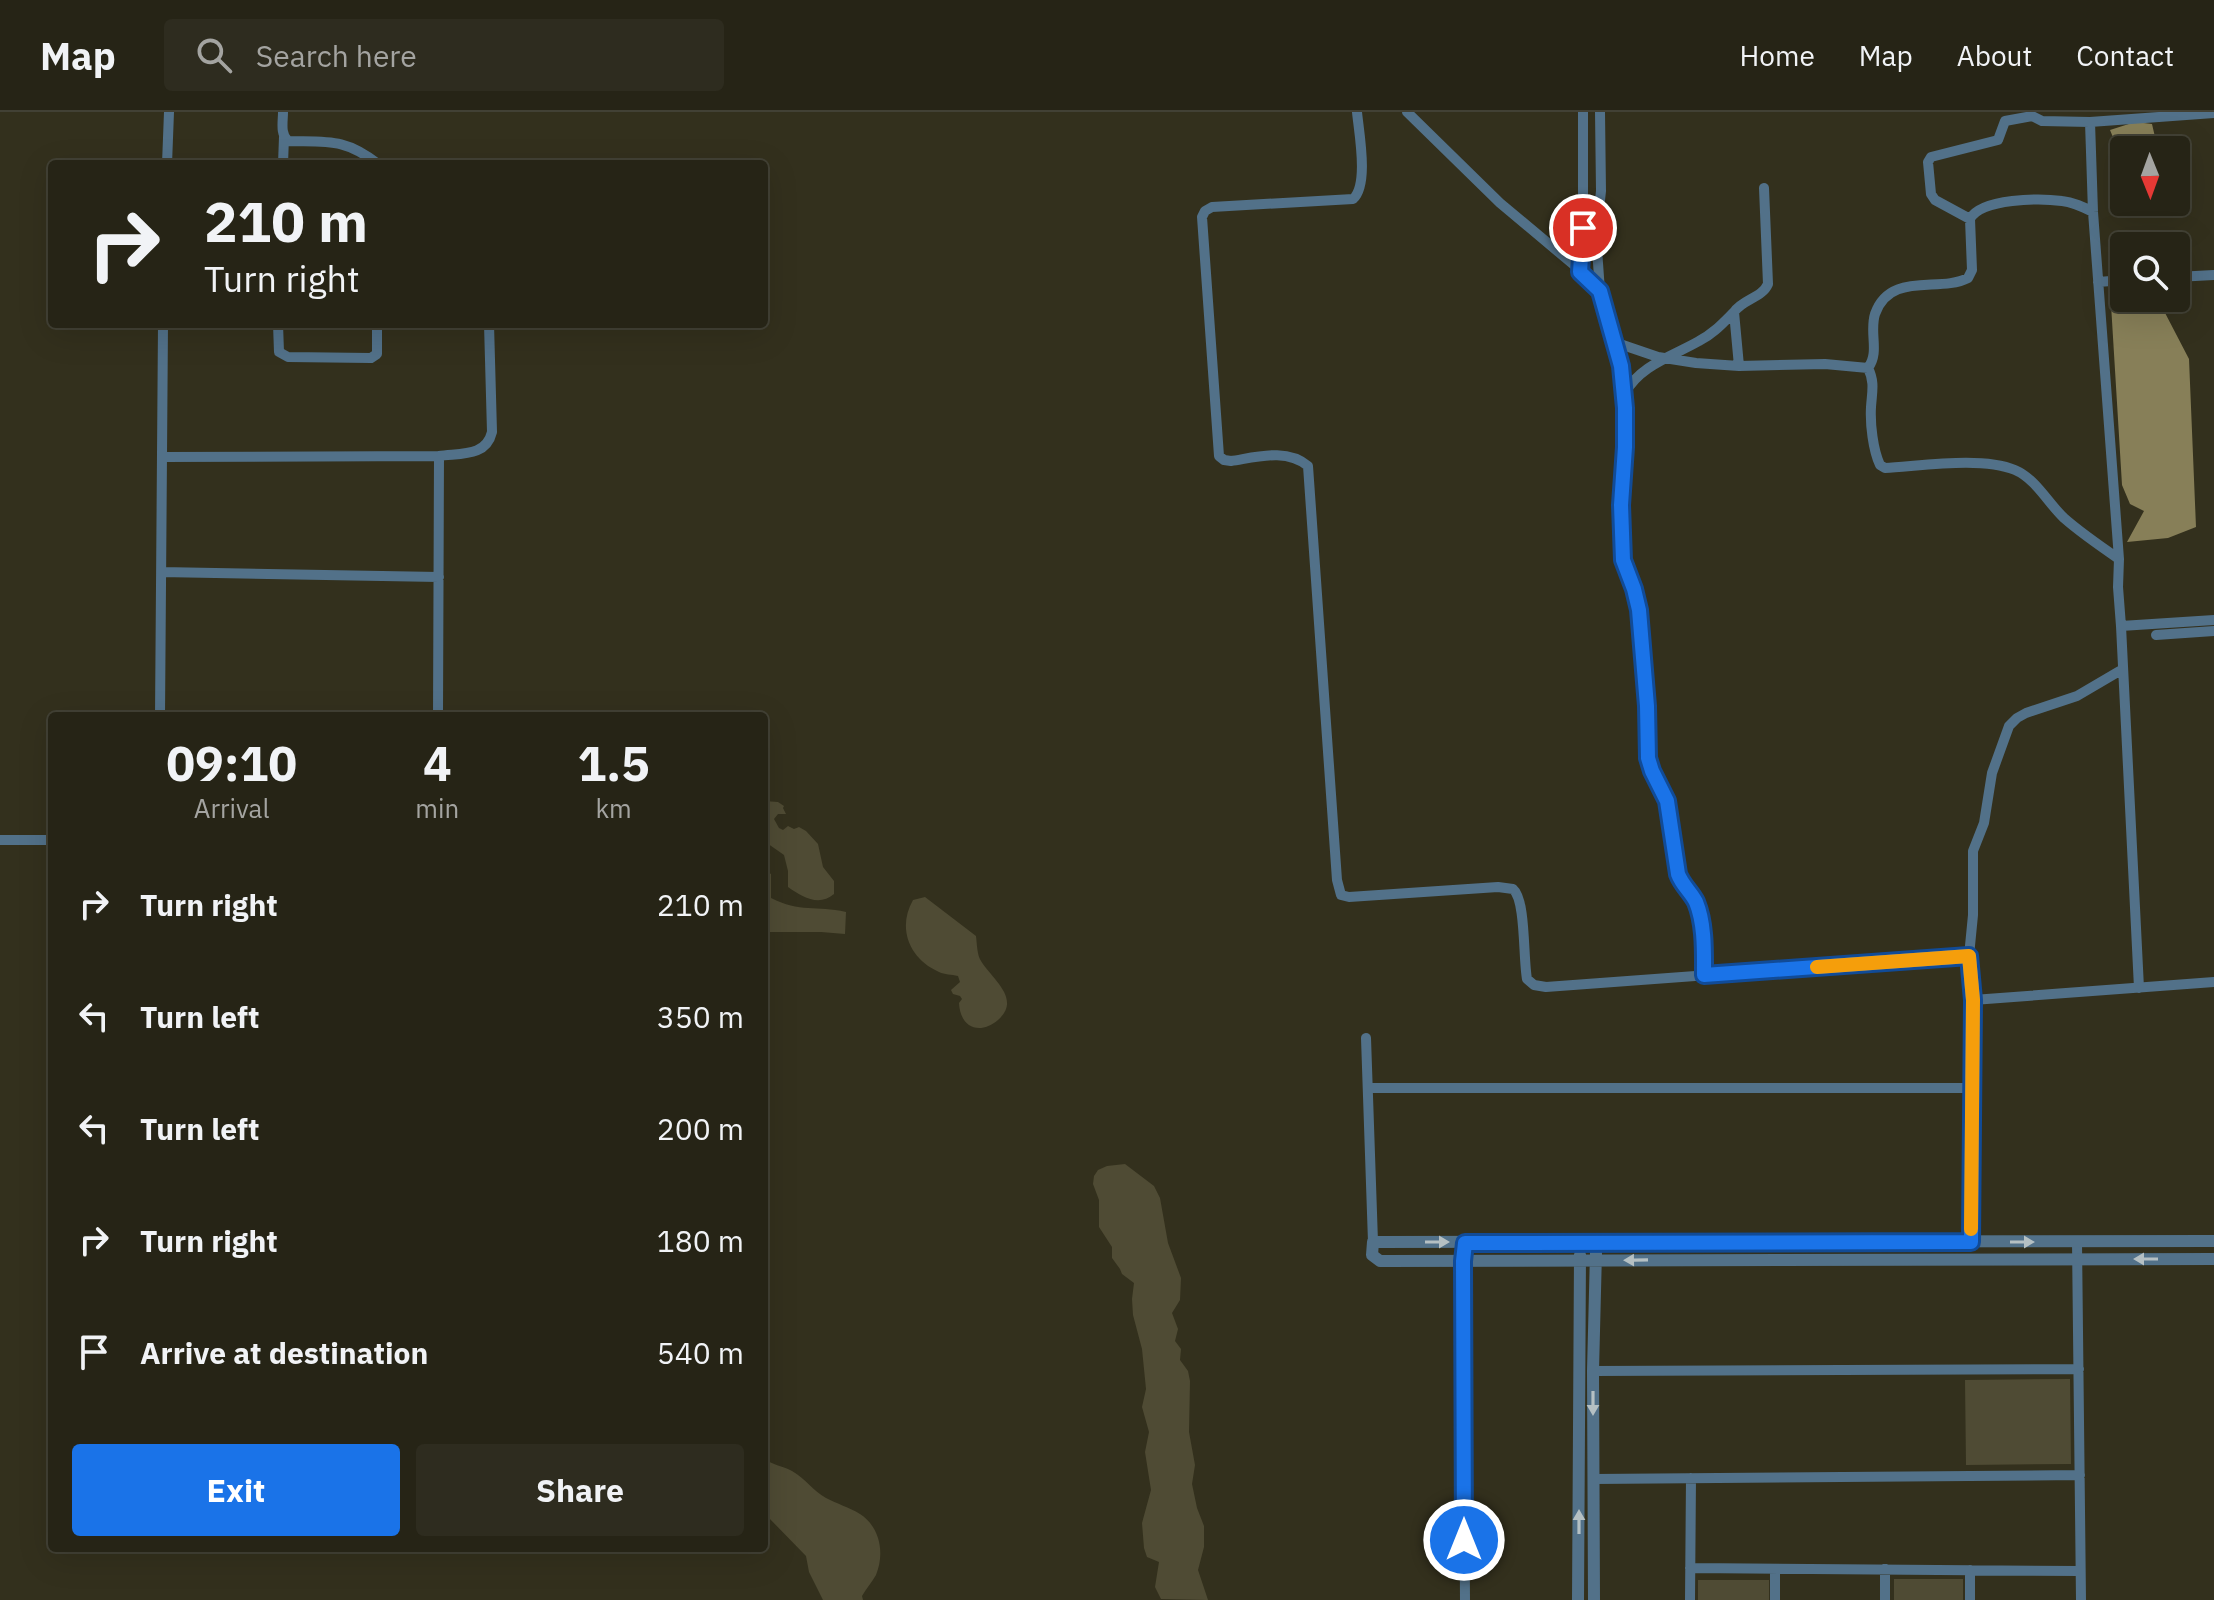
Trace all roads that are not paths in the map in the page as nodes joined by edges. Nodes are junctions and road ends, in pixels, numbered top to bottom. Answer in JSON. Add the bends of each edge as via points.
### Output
{"nodes":[{"id":1,"x":169,"y":112,"type":"edge"},
{"id":2,"x":283,"y":112,"type":"edge"},
{"id":3,"x":1357,"y":112,"type":"edge"},
{"id":4,"x":1407,"y":112,"type":"edge"},
{"id":5,"x":1583,"y":112,"type":"edge"},
{"id":6,"x":1600,"y":112,"type":"edge"},
{"id":7,"x":2214,"y":113,"type":"edge"},
{"id":8,"x":2032,"y":114,"type":"edge"},
{"id":9,"x":2017,"y":115,"type":"edge"},
{"id":10,"x":2090,"y":122,"type":"junction"},
{"id":11,"x":284,"y":137,"type":"junction"},
{"id":12,"x":167,"y":160,"type":"edge"},
{"id":13,"x":283,"y":160,"type":"edge"},
{"id":14,"x":373,"y":160,"type":"edge"},
{"id":15,"x":1764,"y":188,"type":"dead end"},
{"id":16,"x":2093,"y":212,"type":"junction"},
{"id":17,"x":1970,"y":219,"type":"junction"},
{"id":18,"x":1580,"y":270,"type":"junction"},
{"id":19,"x":2214,"y":275,"type":"edge"},
{"id":20,"x":2190,"y":276,"type":"edge"},
{"id":21,"x":2110,"y":281,"type":"edge"},
{"id":22,"x":2098,"y":282,"type":"junction"},
{"id":23,"x":1600,"y":291,"type":"junction"},
{"id":24,"x":1734,"y":312,"type":"junction"},
{"id":25,"x":163,"y":328,"type":"edge"},
{"id":26,"x":278,"y":328,"type":"edge"},
{"id":27,"x":377,"y":328,"type":"edge"},
{"id":28,"x":489,"y":328,"type":"edge"},
{"id":29,"x":1614,"y":342,"type":"junction"},
{"id":30,"x":1664,"y":358,"type":"junction"},
{"id":31,"x":1739,"y":366,"type":"junction"},
{"id":32,"x":1868,"y":368,"type":"junction"},
{"id":33,"x":1625,"y":395,"type":"junction"},
{"id":34,"x":439,"y":456,"type":"junction"},
{"id":35,"x":162,"y":457,"type":"junction"},
{"id":36,"x":2119,"y":559,"type":"junction"},
{"id":37,"x":161,"y":572,"type":"junction"},
{"id":38,"x":439,"y":577,"type":"junction"},
{"id":39,"x":2214,"y":620,"type":"edge"},
{"id":40,"x":2121,"y":626,"type":"junction"},
{"id":41,"x":2214,"y":631,"type":"edge"},
{"id":42,"x":2156,"y":635,"type":"dead end"},
{"id":43,"x":2123,"y":669,"type":"junction"},
{"id":44,"x":160,"y":712,"type":"edge"},
{"id":45,"x":438,"y":712,"type":"edge"},
{"id":46,"x":0,"y":840,"type":"edge"},
{"id":47,"x":48,"y":840,"type":"edge"},
{"id":48,"x":1969,"y":956,"type":"junction"},
{"id":49,"x":1704,"y":975,"type":"junction"},
{"id":50,"x":2214,"y":982,"type":"edge"},
{"id":51,"x":2139,"y":988,"type":"junction"},
{"id":52,"x":1973,"y":1000,"type":"junction"},
{"id":53,"x":1366,"y":1038,"type":"dead end"},
{"id":54,"x":1368,"y":1088,"type":"junction"},
{"id":55,"x":1972,"y":1088,"type":"junction"},
{"id":56,"x":1580,"y":1241,"type":"junction"},
{"id":57,"x":1596,"y":1241,"type":"junction"},
{"id":58,"x":2214,"y":1241,"type":"edge"},
{"id":59,"x":1373,"y":1242,"type":"junction"},
{"id":60,"x":1971,"y":1242,"type":"junction"},
{"id":61,"x":2077,"y":1242,"type":"junction"},
{"id":62,"x":1465,"y":1243,"type":"junction"},
{"id":63,"x":2078,"y":1259,"type":"junction"},
{"id":64,"x":2214,"y":1259,"type":"edge"},
{"id":65,"x":1580,"y":1260,"type":"junction"},
{"id":66,"x":1596,"y":1260,"type":"junction"},
{"id":67,"x":1463,"y":1261,"type":"junction"},
{"id":68,"x":2079,"y":1369,"type":"junction"},
{"id":69,"x":1593,"y":1371,"type":"junction"},
{"id":70,"x":2080,"y":1475,"type":"junction"},
{"id":71,"x":1691,"y":1478,"type":"junction"},
{"id":72,"x":1594,"y":1479,"type":"junction"},
{"id":73,"x":1690,"y":1568,"type":"junction"},
{"id":74,"x":1775,"y":1569,"type":"junction"},
{"id":75,"x":1885,"y":1569,"type":"junction"},
{"id":76,"x":1970,"y":1570,"type":"junction"},
{"id":77,"x":2080,"y":1571,"type":"junction"},
{"id":78,"x":1465,"y":1600,"type":"edge"},
{"id":79,"x":1578,"y":1600,"type":"edge"},
{"id":80,"x":1594,"y":1600,"type":"edge"},
{"id":81,"x":1690,"y":1600,"type":"edge"},
{"id":82,"x":1775,"y":1600,"type":"edge"},
{"id":83,"x":1885,"y":1600,"type":"edge"},
{"id":84,"x":1970,"y":1600,"type":"edge"},
{"id":85,"x":2081,"y":1600,"type":"edge"}],
"edges":[{"from":1,"to":12,"type":"street"},
{"from":2,"to":11,"type":"street"},
{"from":3,"to":49,"type":"street","via":[[1361,187],[1353,199],[1212,207],[1202,217],[1219,456],[1231,461],[1292,456],[1308,466],[1341,895],[1513,889],[1522,910],[1527,979],[1534,985]]},
{"from":4,"to":18,"type":"street","via":[[1500,203]]},
{"from":5,"to":18,"type":"street"},
{"from":6,"to":23,"type":"street"},
{"from":7,"to":10,"type":"street"},
{"from":8,"to":9,"type":"street"},
{"from":8,"to":10,"type":"street","via":[[2042,121]]},
{"from":9,"to":17,"type":"street","via":[[2005,121],[1998,140],[1936,155],[1928,162],[1935,200]]},
{"from":10,"to":16,"type":"street"},
{"from":11,"to":13,"type":"street"},
{"from":11,"to":14,"type":"street","via":[[347,145]]},
{"from":15,"to":24,"type":"street","via":[[1768,284]]},
{"from":16,"to":17,"type":"street","via":[[2061,201],[2002,202],[1979,208]]},
{"from":16,"to":22,"type":"street"},
{"from":17,"to":32,"type":"street","via":[[1970,275],[1963,281],[1908,286],[1888,295],[1875,315],[1874,360]]},
{"from":18,"to":23,"type":"street"},
{"from":19,"to":20,"type":"street"},
{"from":21,"to":22,"type":"street"},
{"from":22,"to":36,"type":"street"},
{"from":23,"to":29,"type":"street"},
{"from":24,"to":30,"type":"street","via":[[1700,340]]},
{"from":24,"to":31,"type":"street"},
{"from":25,"to":35,"type":"street"},
{"from":26,"to":27,"type":"street","via":[[279,352],[288,357],[371,358],[377,354]]},
{"from":28,"to":34,"type":"street","via":[[489,442],[481,450]]},
{"from":29,"to":30,"type":"street"},
{"from":29,"to":33,"type":"street"},
{"from":30,"to":31,"type":"street"},
{"from":30,"to":33,"type":"street","via":[[1635,378]]},
{"from":31,"to":32,"type":"street"},
{"from":32,"to":36,"type":"street","via":[[1880,465],[1967,463],[2016,470],[2064,518]]},
{"from":33,"to":49,"type":"street","via":[[1621,548],[1639,610],[1648,758],[1667,801],[1678,874],[1701,919]]},
{"from":34,"to":35,"type":"street"},
{"from":34,"to":38,"type":"street"},
{"from":35,"to":37,"type":"street"},
{"from":36,"to":40,"type":"street"},
{"from":37,"to":38,"type":"street"},
{"from":37,"to":44,"type":"street"},
{"from":38,"to":45,"type":"street"},
{"from":39,"to":40,"type":"street"},
{"from":40,"to":43,"type":"street"},
{"from":41,"to":42,"type":"street"},
{"from":43,"to":48,"type":"street","via":[[2077,696],[2026,713],[2009,726],[1973,851]]},
{"from":43,"to":51,"type":"street"},
{"from":46,"to":47,"type":"street"},
{"from":48,"to":49,"type":"street"},
{"from":48,"to":52,"type":"street"},
{"from":50,"to":51,"type":"street"},
{"from":51,"to":52,"type":"street"},
{"from":52,"to":55,"type":"street"},
{"from":53,"to":54,"type":"street"},
{"from":54,"to":55,"type":"street"},
{"from":54,"to":59,"type":"street"},
{"from":55,"to":60,"type":"street"},
{"from":56,"to":57,"type":"street"},
{"from":56,"to":62,"type":"street"},
{"from":56,"to":65,"type":"street"},
{"from":57,"to":60,"type":"street"},
{"from":57,"to":66,"type":"street"},
{"from":58,"to":61,"type":"street"},
{"from":59,"to":62,"type":"street","one_way":true},
{"from":59,"to":67,"type":"street","via":[[1372,1255],[1380,1261]]},
{"from":60,"to":61,"type":"street","one_way":true},
{"from":61,"to":63,"type":"street"},
{"from":62,"to":67,"type":"street"},
{"from":64,"to":63,"type":"street","one_way":true},
{"from":63,"to":66,"type":"street","one_way":true},
{"from":63,"to":68,"type":"street"},
{"from":65,"to":66,"type":"street"},
{"from":65,"to":67,"type":"street"},
{"from":79,"to":65,"type":"street","one_way":true},
{"from":66,"to":69,"type":"street"},
{"from":67,"to":78,"type":"street"},
{"from":68,"to":69,"type":"street"},
{"from":68,"to":70,"type":"street"},
{"from":69,"to":72,"type":"street","one_way":true},
{"from":70,"to":71,"type":"street"},
{"from":70,"to":77,"type":"street"},
{"from":71,"to":72,"type":"street"},
{"from":71,"to":73,"type":"street"},
{"from":72,"to":80,"type":"street"},
{"from":73,"to":74,"type":"street"},
{"from":73,"to":81,"type":"street"},
{"from":74,"to":75,"type":"street"},
{"from":74,"to":82,"type":"street"},
{"from":75,"to":76,"type":"street"},
{"from":75,"to":83,"type":"street"},
{"from":76,"to":77,"type":"street"},
{"from":76,"to":84,"type":"street"},
{"from":77,"to":85,"type":"street"}]}
